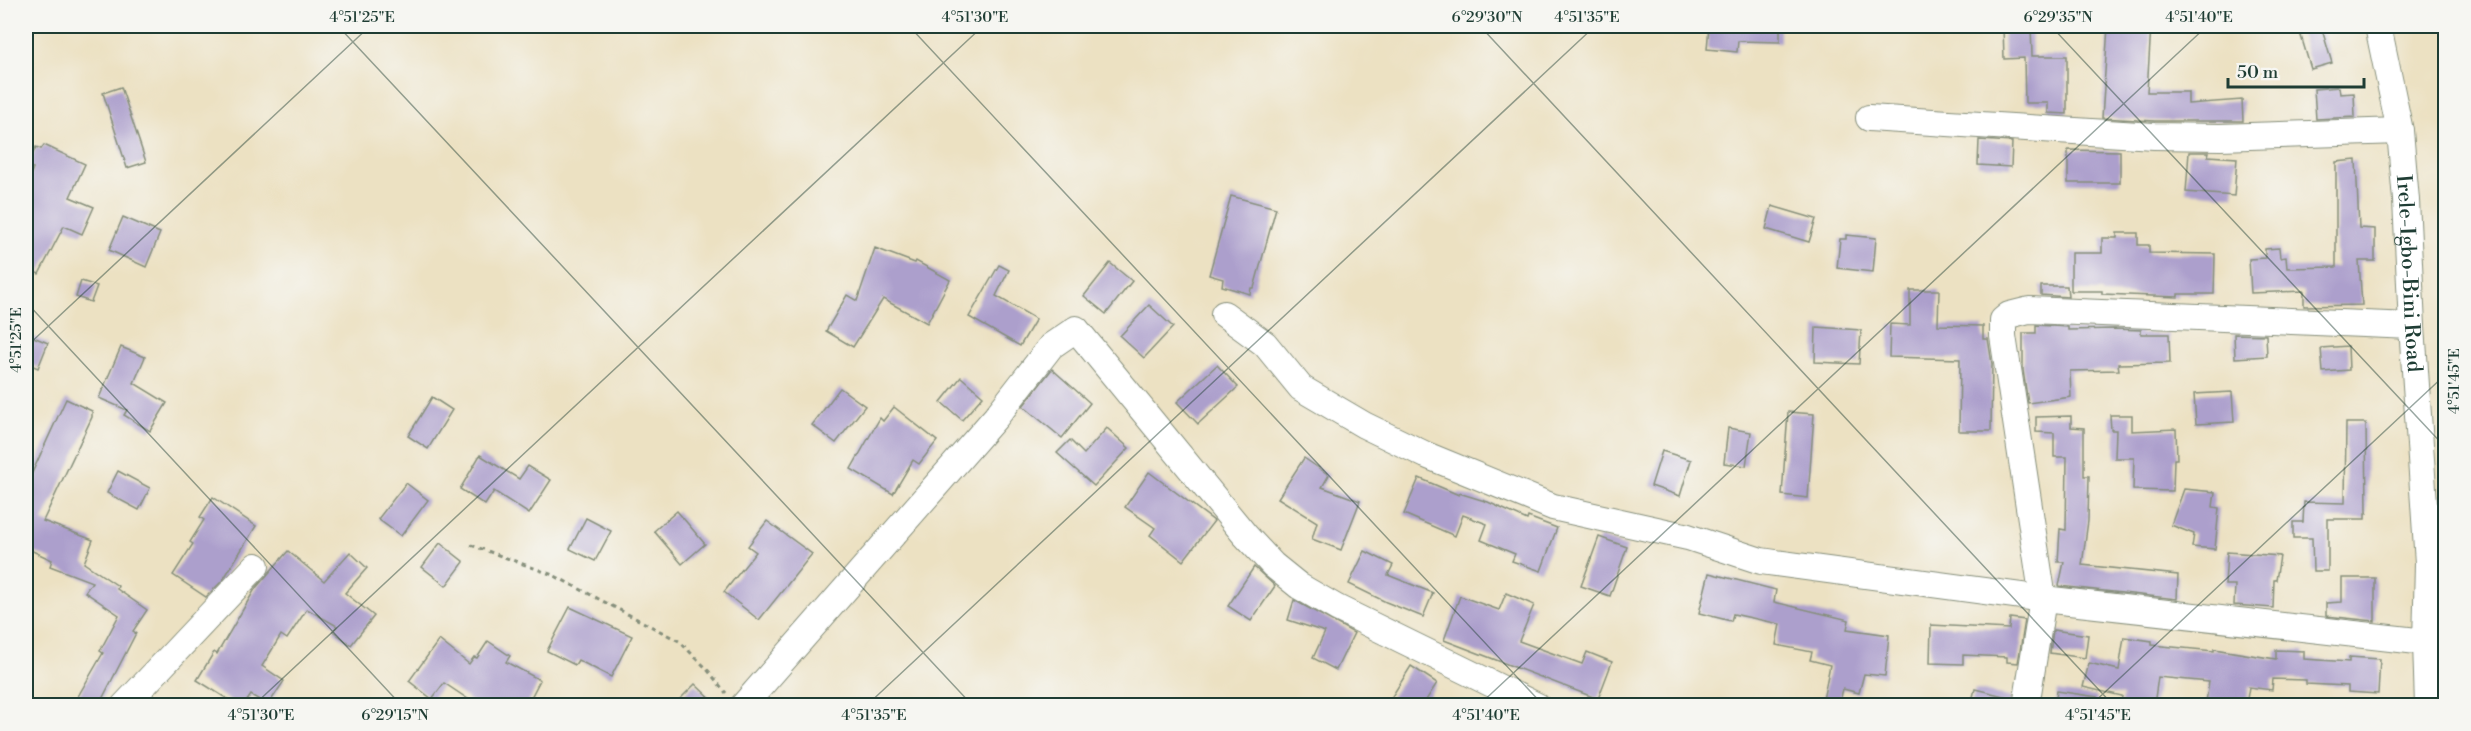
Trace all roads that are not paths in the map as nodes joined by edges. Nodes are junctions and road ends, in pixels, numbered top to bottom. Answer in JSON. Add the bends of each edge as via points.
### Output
{"nodes":[{"id":1,"x":2378,"y":26,"type":"edge"},
{"id":2,"x":1869,"y":118,"type":"dead end"},
{"id":3,"x":2400,"y":131,"type":"junction"},
{"id":4,"x":1224,"y":314,"type":"dead end"},
{"id":5,"x":2412,"y":326,"type":"junction"},
{"id":6,"x":2437,"y":563,"type":"edge"},
{"id":7,"x":256,"y":566,"type":"dead end"},
{"id":8,"x":2043,"y":599,"type":"junction"},
{"id":9,"x":2426,"y":642,"type":"junction"},
{"id":10,"x":737,"y":702,"type":"edge"},
{"id":11,"x":124,"y":705,"type":"edge"},
{"id":12,"x":1537,"y":705,"type":"edge"},
{"id":13,"x":2026,"y":705,"type":"edge"},
{"id":14,"x":2428,"y":705,"type":"edge"}],
"edges":[{"from":1,"to":3,"type":"street","name":"Irele-Igbo-Bini Road"},
{"from":2,"to":3,"type":"street","via":[[2165,136]]},
{"from":3,"to":5,"type":"street","name":"Irele-Igbo-Bini Road"},
{"from":4,"to":8,"type":"street","via":[[1265,344],[1301,388],[1364,425],[1553,507],[1688,537],[1761,561]]},
{"from":5,"to":6,"type":"street","name":"Irele-Igbo-Bini Road"},
{"from":5,"to":8,"type":"street","via":[[2029,310],[2009,315],[2003,320],[2003,336]]},
{"from":6,"to":9,"type":"street","name":"Irele-Igbo-Bini Road"},
{"from":7,"to":11,"type":"street"},
{"from":8,"to":9,"type":"street"},
{"from":8,"to":13,"type":"street"},
{"from":9,"to":14,"type":"street","name":"Irele-Igbo-Bini Road"},
{"from":10,"to":12,"type":"street","via":[[996,417],[1051,346],[1076,329],[1273,565],[1337,608]]}]}
